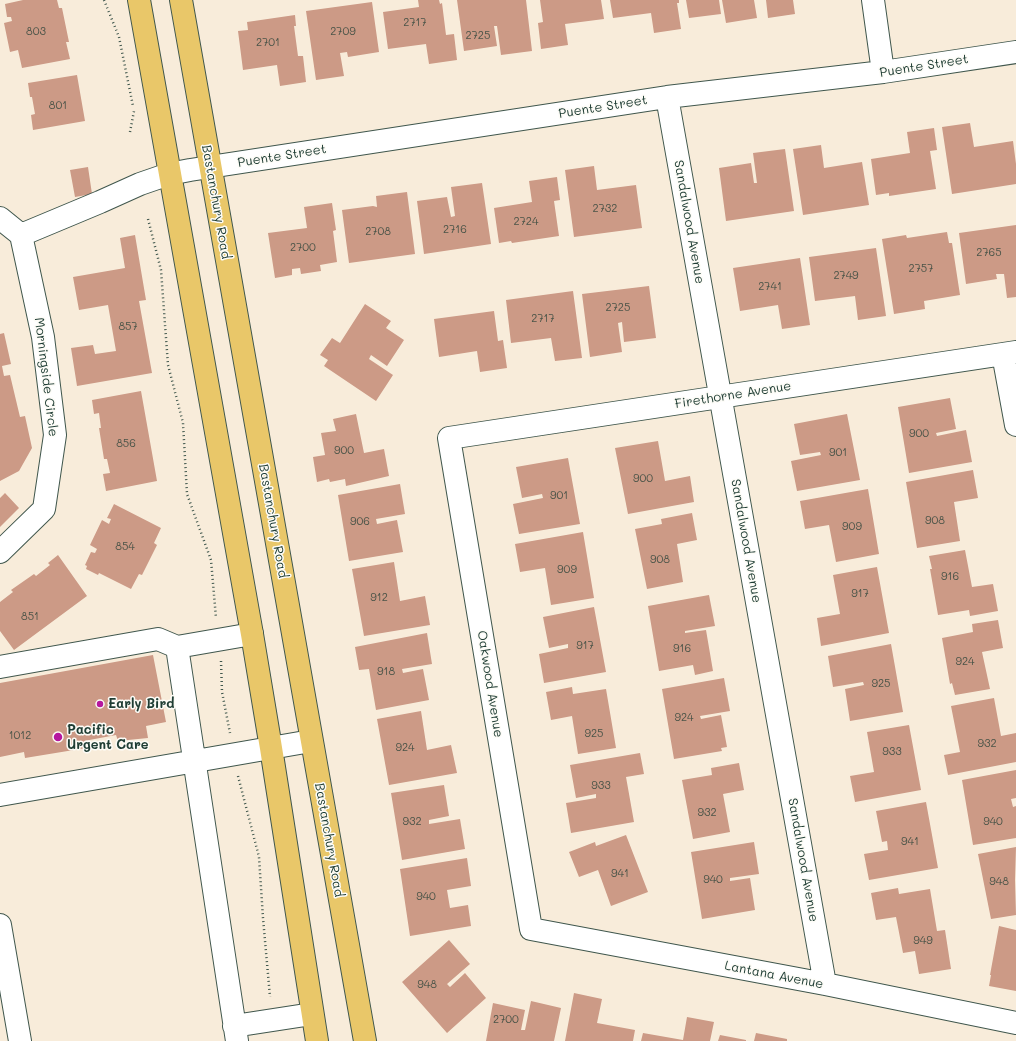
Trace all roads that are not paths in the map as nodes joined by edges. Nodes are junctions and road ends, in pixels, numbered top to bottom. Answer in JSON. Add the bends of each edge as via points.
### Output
{"nodes":[{"id":1,"x":139,"y":0,"type":"edge"},
{"id":2,"x":181,"y":0,"type":"edge"},
{"id":3,"x":873,"y":0,"type":"edge"},
{"id":4,"x":1016,"y":52,"type":"edge"},
{"id":5,"x":883,"y":72,"type":"junction"},
{"id":6,"x":667,"y":97,"type":"junction"},
{"id":7,"x":190,"y":171,"type":"junction"},
{"id":8,"x":0,"y":218,"type":"edge"},
{"id":9,"x":21,"y":235,"type":"junction"},
{"id":10,"x":1010,"y":353,"type":"edge"},
{"id":11,"x":721,"y":397,"type":"junction"},
{"id":12,"x":1016,"y":425,"type":"edge"},
{"id":13,"x":449,"y":438,"type":"joint"},
{"id":14,"x":0,"y":552,"type":"edge"},
{"id":15,"x":252,"y":634,"type":"junction"},
{"id":16,"x":177,"y":646,"type":"junction"},
{"id":17,"x":0,"y":667,"type":"edge"},
{"id":18,"x":312,"y":741,"type":"junction"},
{"id":19,"x":271,"y":748,"type":"junction"},
{"id":20,"x":194,"y":761,"type":"junction"},
{"id":21,"x":0,"y":795,"type":"edge"},
{"id":22,"x":0,"y":925,"type":"edge"},
{"id":23,"x":531,"y":929,"type":"joint"},
{"id":24,"x":825,"y":984,"type":"junction"},
{"id":25,"x":312,"y":1014,"type":"junction"},
{"id":26,"x":1016,"y":1023,"type":"edge"},
{"id":27,"x":236,"y":1033,"type":"edge"},
{"id":28,"x":20,"y":1041,"type":"edge"},
{"id":29,"x":316,"y":1041,"type":"edge"},
{"id":30,"x":365,"y":1041,"type":"edge"}],
"edges":[{"from":1,"to":7,"type":"main road","name":"Bastanchury Road"},
{"from":2,"to":7,"type":"main road","name":"Bastanchury Road"},
{"from":3,"to":5,"type":"street"},
{"from":4,"to":5,"type":"street","name":"Puente Street"},
{"from":5,"to":6,"type":"street","name":"Puente Street"},
{"from":6,"to":7,"type":"street","name":"Puente Street"},
{"from":6,"to":11,"type":"street","name":"Sandalwood Avenue"},
{"from":7,"to":9,"type":"street","name":"Puente Street","via":[[140,184]]},
{"from":7,"to":15,"type":"main road","name":"Bastanchury Road"},
{"from":7,"to":18,"type":"main road","name":"Bastanchury Road"},
{"from":8,"to":9,"type":"street"},
{"from":9,"to":14,"type":"street","name":"Morningside Circle","via":[[43,336],[55,435],[44,509]]},
{"from":10,"to":11,"type":"street","name":"Firethorne Avenue"},
{"from":10,"to":12,"type":"street"},
{"from":11,"to":13,"type":"street","name":"Firethorne Avenue"},
{"from":11,"to":24,"type":"street","name":"Sandalwood Avenue"},
{"from":13,"to":23,"type":"street","name":"Oakwood Avenue"},
{"from":15,"to":16,"type":"street"},
{"from":15,"to":19,"type":"main road","name":"Bastanchury Road"},
{"from":16,"to":17,"type":"street","via":[[158,639]]},
{"from":16,"to":20,"type":"street"},
{"from":18,"to":19,"type":"street"},
{"from":18,"to":30,"type":"main road","name":"Bastanchury Road"},
{"from":19,"to":20,"type":"street"},
{"from":19,"to":25,"type":"main road","name":"Bastanchury Road"},
{"from":20,"to":21,"type":"street"},
{"from":20,"to":27,"type":"street"},
{"from":22,"to":28,"type":"street"},
{"from":23,"to":24,"type":"street","name":"Lantana Avenue"},
{"from":24,"to":26,"type":"street","name":"Lantana Avenue"},
{"from":25,"to":27,"type":"street"},
{"from":25,"to":29,"type":"main road","name":"Bastanchury Road"}]}
